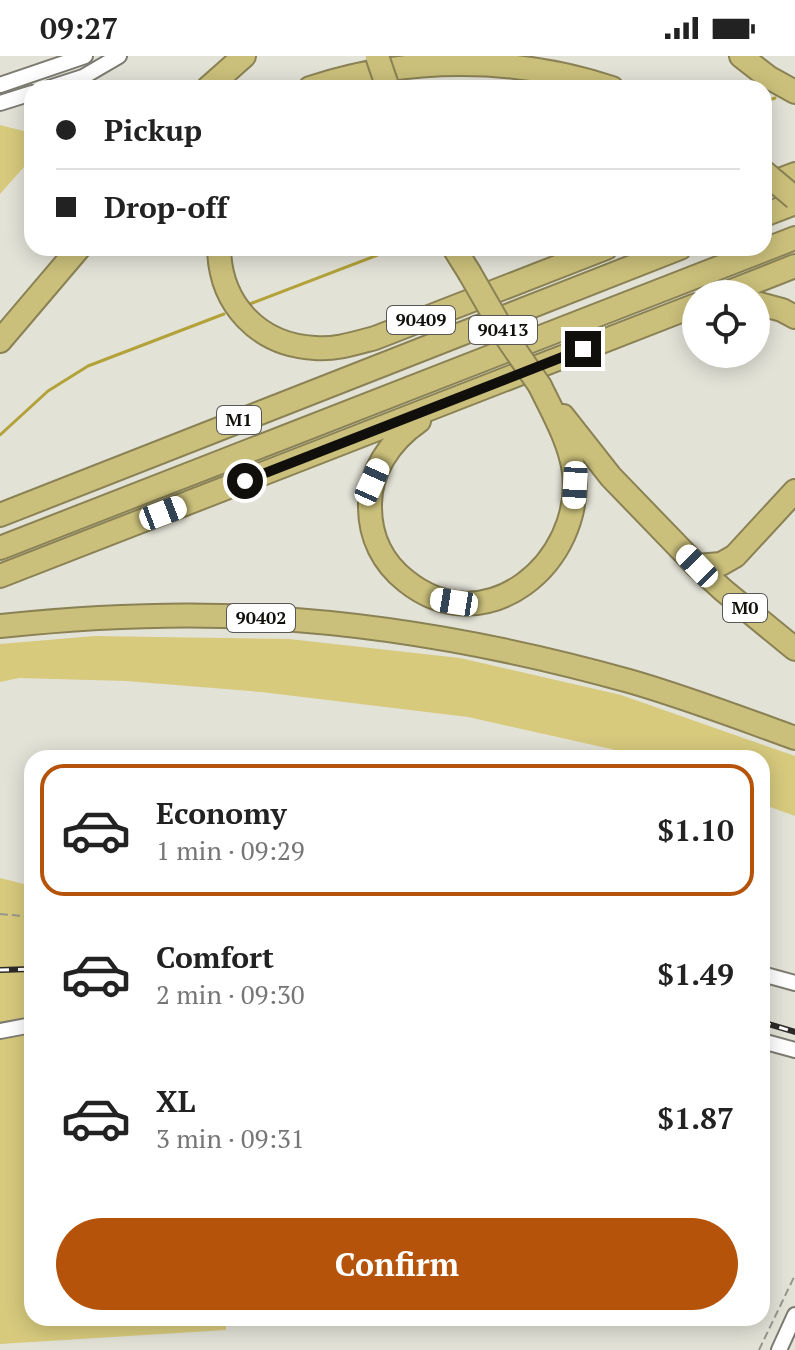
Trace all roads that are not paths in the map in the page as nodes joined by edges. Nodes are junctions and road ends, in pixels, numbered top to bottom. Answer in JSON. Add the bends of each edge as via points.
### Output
{"nodes":[{"id":1,"x":119,"y":56,"type":"edge"},
{"id":2,"x":244,"y":56,"type":"edge"},
{"id":3,"x":377,"y":56,"type":"edge"},
{"id":4,"x":741,"y":56,"type":"edge"},
{"id":5,"x":77,"y":57,"type":"edge"},
{"id":6,"x":74,"y":80,"type":"edge"},
{"id":7,"x":217,"y":80,"type":"edge"},
{"id":8,"x":340,"y":80,"type":"edge"},
{"id":9,"x":385,"y":80,"type":"edge"},
{"id":10,"x":584,"y":80,"type":"edge"},
{"id":11,"x":0,"y":85,"type":"edge"},
{"id":12,"x":795,"y":92,"type":"edge"},
{"id":13,"x":24,"y":96,"type":"edge"},
{"id":14,"x":0,"y":103,"type":"edge"},
{"id":15,"x":795,"y":174,"type":"edge"},
{"id":16,"x":772,"y":179,"type":"edge"},
{"id":17,"x":772,"y":183,"type":"edge"},
{"id":18,"x":795,"y":200,"type":"edge"},
{"id":19,"x":772,"y":211,"type":"edge"},
{"id":20,"x":795,"y":238,"type":"edge"},
{"id":21,"x":772,"y":247,"type":"edge"},
{"id":22,"x":62,"y":256,"type":"edge"},
{"id":23,"x":72,"y":256,"type":"edge"},
{"id":24,"x":220,"y":256,"type":"edge"},
{"id":25,"x":460,"y":256,"type":"edge"},
{"id":26,"x":585,"y":256,"type":"edge"},
{"id":27,"x":660,"y":256,"type":"edge"},
{"id":28,"x":749,"y":256,"type":"edge"},
{"id":29,"x":795,"y":266,"type":"edge"},
{"id":30,"x":760,"y":280,"type":"edge"},
{"id":31,"x":40,"y":293,"type":"junction"},
{"id":32,"x":770,"y":307,"type":"edge"},
{"id":33,"x":682,"y":312,"type":"edge"},
{"id":34,"x":795,"y":317,"type":"edge"},
{"id":35,"x":0,"y":341,"type":"edge"},
{"id":36,"x":540,"y":386,"type":"junction"},
{"id":37,"x":445,"y":404,"type":"junction"},
{"id":38,"x":795,"y":491,"type":"edge"},
{"id":39,"x":0,"y":515,"type":"edge"},
{"id":40,"x":0,"y":548,"type":"edge"},
{"id":41,"x":697,"y":566,"type":"junction"},
{"id":42,"x":0,"y":576,"type":"edge"},
{"id":43,"x":0,"y":626,"type":"edge"},
{"id":44,"x":795,"y":649,"type":"edge"},
{"id":45,"x":795,"y":738,"type":"edge"},
{"id":46,"x":770,"y":976,"type":"edge"},
{"id":47,"x":795,"y":983,"type":"edge"},
{"id":48,"x":24,"y":1026,"type":"edge"},
{"id":49,"x":0,"y":1031,"type":"edge"},
{"id":50,"x":770,"y":1043,"type":"edge"},
{"id":51,"x":795,"y":1050,"type":"edge"},
{"id":52,"x":795,"y":1315,"type":"edge"},
{"id":53,"x":779,"y":1350,"type":"edge"}],
"edges":[{"from":1,"to":6,"type":"street"},
{"from":2,"to":7,"type":"highway"},
{"from":3,"to":9,"type":"highway","bridge":true},
{"from":4,"to":12,"type":"highway"},
{"from":5,"to":11,"type":"street"},
{"from":8,"to":10,"type":"highway","via":[[459,63]]},
{"from":13,"to":14,"type":"street"},
{"from":15,"to":17,"type":"highway"},
{"from":16,"to":18,"type":"highway","bridge":true},
{"from":18,"to":19,"type":"highway"},
{"from":20,"to":21,"type":"highway","number":"M1"},
{"from":22,"to":31,"type":"highway"},
{"from":23,"to":31,"type":"highway"},
{"from":24,"to":26,"type":"highway","number":"90409","via":[[223,280],[239,311],[285,343],[316,349],[375,338]]},
{"from":25,"to":36,"type":"highway","number":"90413","bridge":true},
{"from":27,"to":39,"type":"highway","number":"M1"},
{"from":28,"to":40,"type":"highway","number":"M1"},
{"from":29,"to":30,"type":"highway"},
{"from":31,"to":35,"type":"highway"},
{"from":32,"to":34,"type":"highway"},
{"from":33,"to":37,"type":"highway"},
{"from":36,"to":37,"type":"highway","via":[[574,468],[571,515],[545,566],[519,589],[490,600],[454,602],[414,588],[383,557],[374,538],[369,500],[379,466],[409,428]]},
{"from":36,"to":41,"type":"highway","number":"90413","via":[[611,477]]},
{"from":37,"to":42,"type":"highway"},
{"from":38,"to":41,"type":"highway","via":[[735,556],[721,564]]},
{"from":41,"to":44,"type":"highway","number":"M0"},
{"from":43,"to":45,"type":"highway","number":"90402","via":[[168,615],[370,628],[519,653],[631,682]]},
{"from":46,"to":47,"type":"street"},
{"from":48,"to":49,"type":"street"},
{"from":50,"to":51,"type":"street"},
{"from":52,"to":53,"type":"street"}]}
